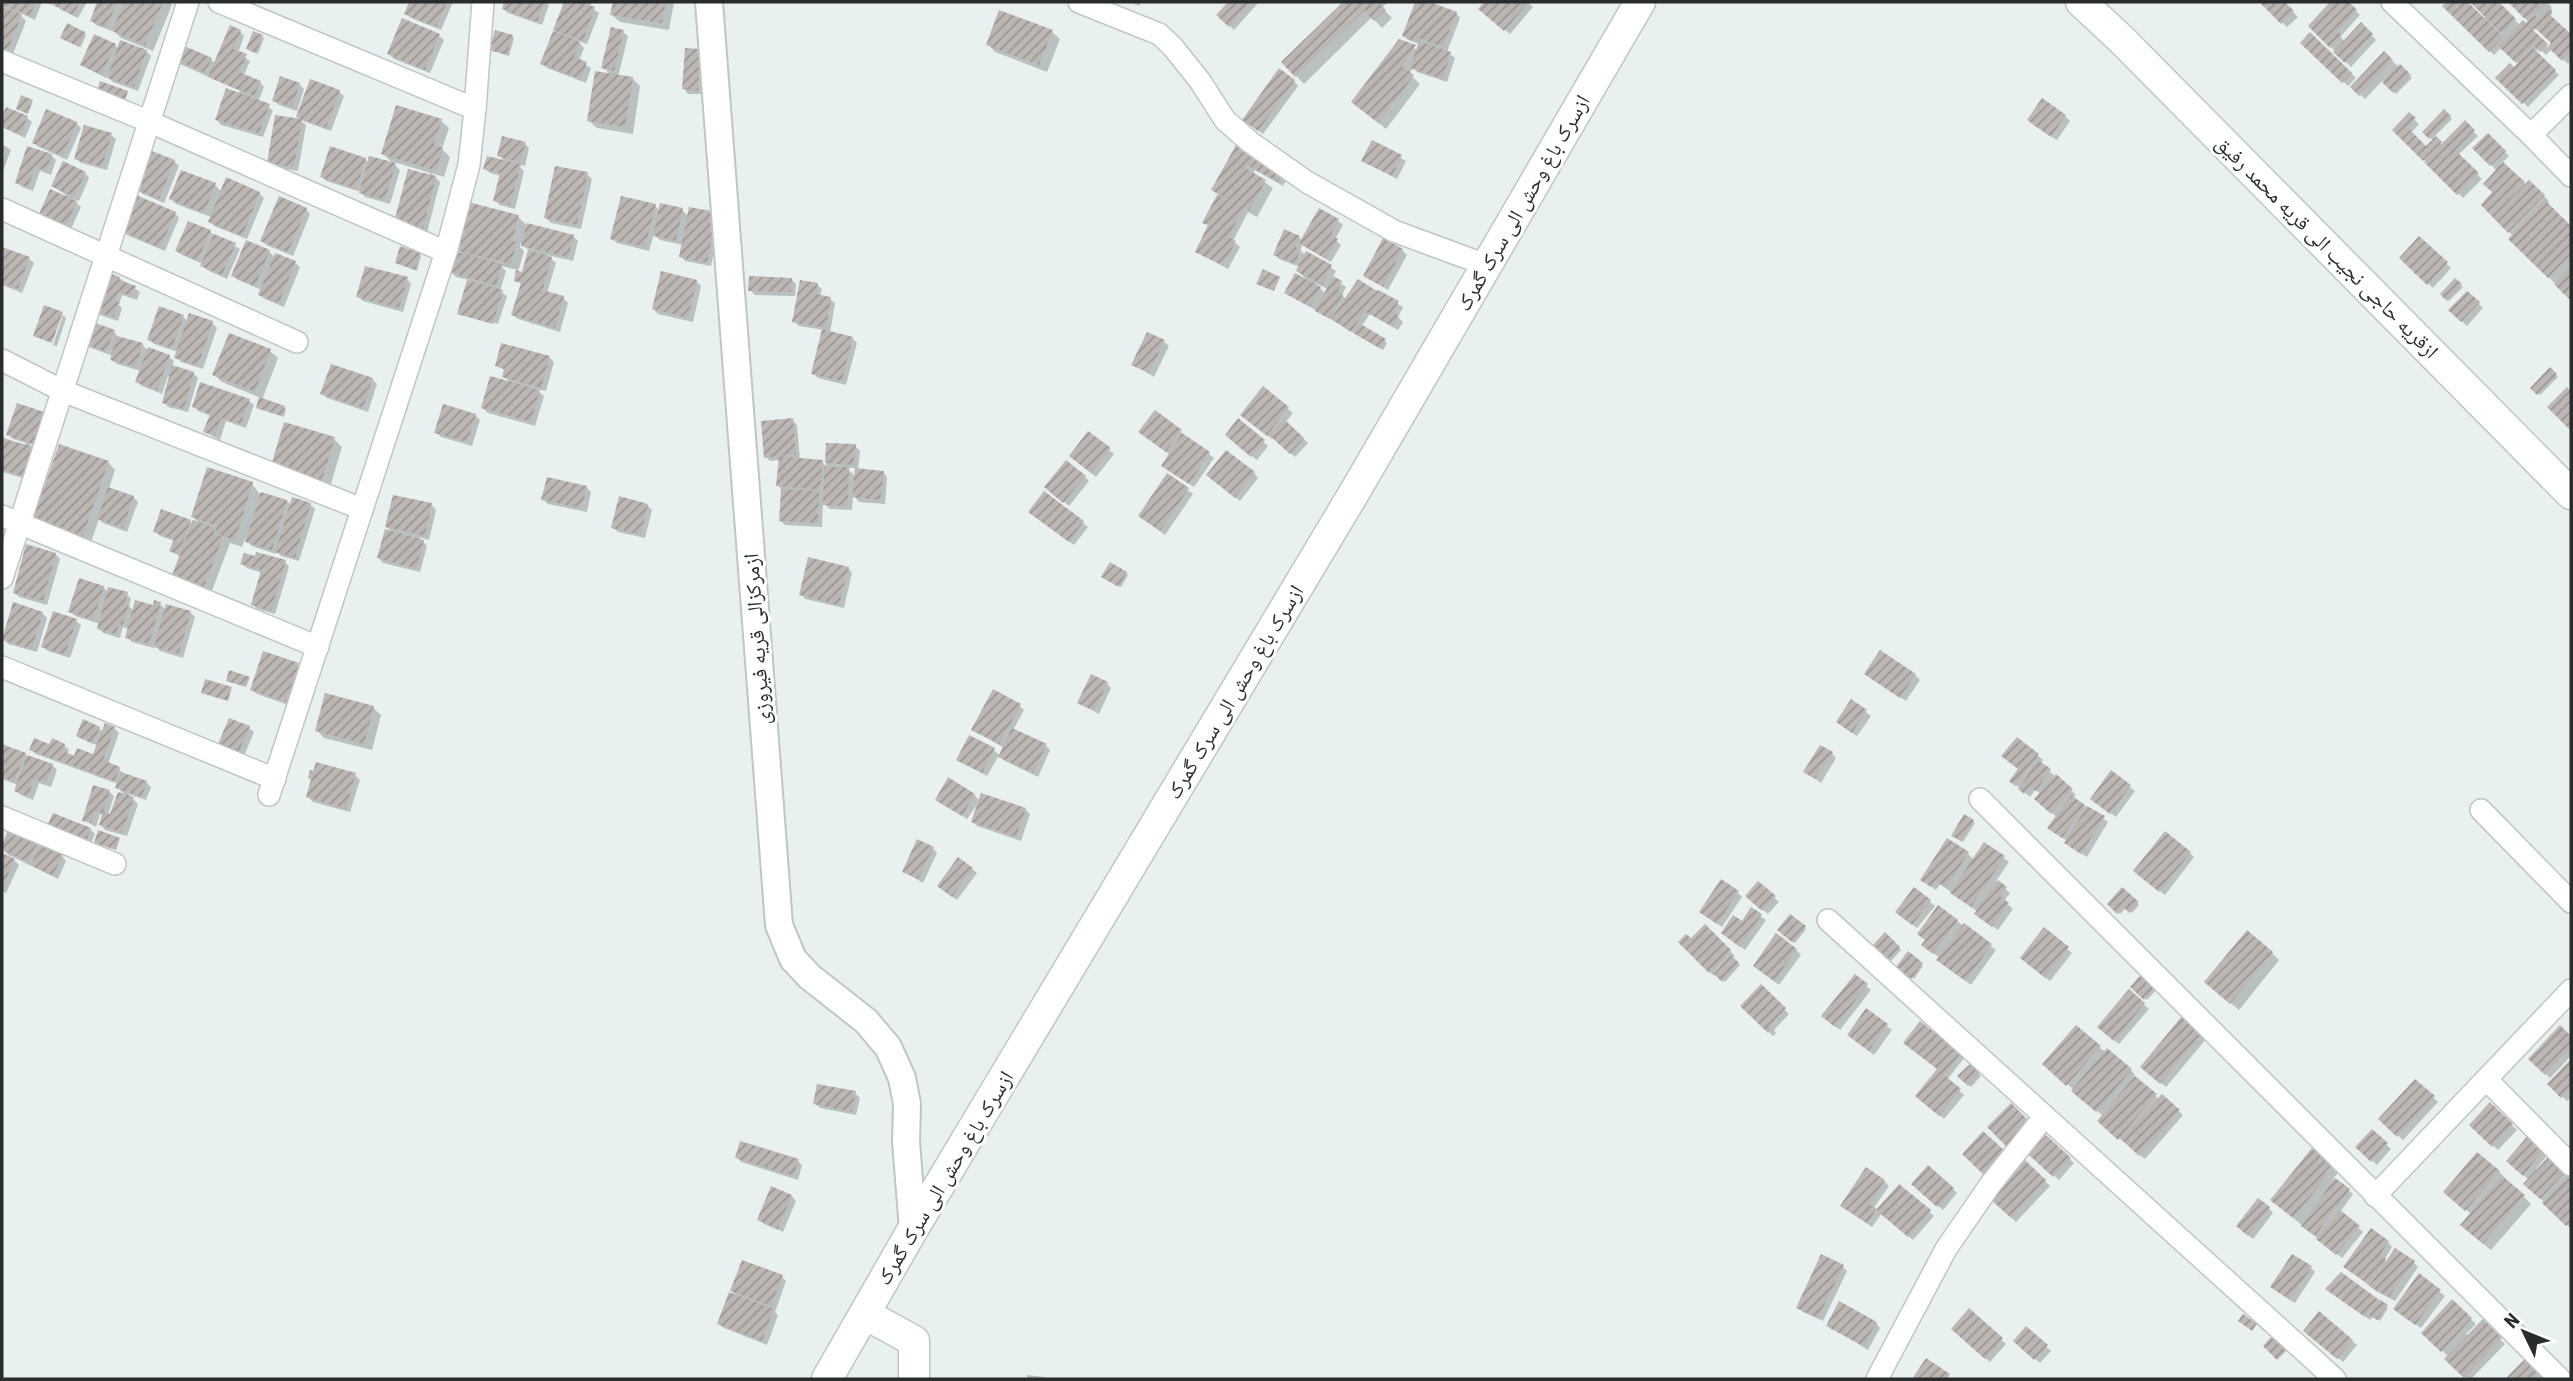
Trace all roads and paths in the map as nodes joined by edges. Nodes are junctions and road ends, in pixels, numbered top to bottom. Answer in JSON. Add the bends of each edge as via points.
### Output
{"nodes":[{"id":1,"x":188,"y":2,"type":"edge"},
{"id":2,"x":219,"y":2,"type":"edge"},
{"id":3,"x":483,"y":2,"type":"edge"},
{"id":4,"x":709,"y":2,"type":"edge"},
{"id":5,"x":1079,"y":2,"type":"edge"},
{"id":6,"x":1640,"y":2,"type":"edge"},
{"id":7,"x":2081,"y":2,"type":"edge"},
{"id":8,"x":2392,"y":2,"type":"edge"},
{"id":9,"x":2,"y":61,"type":"edge"},
{"id":10,"x":2571,"y":95,"type":"edge"},
{"id":11,"x":475,"y":109,"type":"junction"},
{"id":12,"x":150,"y":122,"type":"junction"},
{"id":13,"x":2531,"y":135,"type":"junction"},
{"id":14,"x":2571,"y":176,"type":"edge"},
{"id":15,"x":2,"y":209,"type":"edge"},
{"id":16,"x":446,"y":252,"type":"junction"},
{"id":17,"x":106,"y":257,"type":"junction"},
{"id":18,"x":1486,"y":265,"type":"junction"},
{"id":19,"x":297,"y":342,"type":"dead end"},
{"id":20,"x":2,"y":360,"type":"edge"},
{"id":21,"x":63,"y":391,"type":"junction"},
{"id":22,"x":2571,"y":494,"type":"edge"},
{"id":23,"x":362,"y":509,"type":"junction"},
{"id":24,"x":11,"y":520,"type":"edge"},
{"id":25,"x":2,"y":578,"type":"edge"},
{"id":26,"x":318,"y":647,"type":"junction"},
{"id":27,"x":2,"y":667,"type":"edge"},
{"id":28,"x":1980,"y":799,"type":"dead end"},
{"id":29,"x":2481,"y":810,"type":"dead end"},
{"id":30,"x":2,"y":817,"type":"edge"},
{"id":31,"x":115,"y":864,"type":"dead end"},
{"id":32,"x":2571,"y":902,"type":"edge"},
{"id":33,"x":1828,"y":920,"type":"dead end"},
{"id":34,"x":2571,"y":990,"type":"edge"},
{"id":35,"x":2487,"y":1080,"type":"junction"},
{"id":36,"x":2044,"y":1117,"type":"junction"},
{"id":37,"x":2571,"y":1165,"type":"edge"},
{"id":38,"x":2375,"y":1196,"type":"junction"},
{"id":39,"x":913,"y":1229,"type":"junction"},
{"id":40,"x":865,"y":1314,"type":"junction"},
{"id":41,"x":827,"y":1379,"type":"edge"},
{"id":42,"x":914,"y":1379,"type":"edge"},
{"id":43,"x":1877,"y":1379,"type":"edge"},
{"id":44,"x":2335,"y":1379,"type":"edge"},
{"id":45,"x":2560,"y":1379,"type":"edge"}],
"edges":[{"from":1,"to":12,"type":"street"},
{"from":2,"to":11,"type":"street"},
{"from":3,"to":11,"type":"street"},
{"from":4,"to":39,"type":"street","name":"ازمرکزالی قریه فیروزی","via":[[779,925],[793,959],[866,1021],[888,1047],[902,1078]]},
{"from":5,"to":18,"type":"street","via":[[1159,34],[1186,63],[1225,120],[1307,182],[1394,231]]},
{"from":6,"to":18,"type":"main road","name":"ازسرک باغ وحش الی سرک گمرک"},
{"from":7,"to":22,"type":"main road","name":"ازقریه حاجی نجیب الی قریه محمد رفیق"},
{"from":8,"to":13,"type":"street"},
{"from":9,"to":12,"type":"street"},
{"from":10,"to":13,"type":"street"},
{"from":11,"to":16,"type":"street","via":[[469,164]]},
{"from":12,"to":16,"type":"street"},
{"from":12,"to":17,"type":"street"},
{"from":13,"to":14,"type":"street"},
{"from":15,"to":17,"type":"street"},
{"from":16,"to":23,"type":"street"},
{"from":17,"to":19,"type":"street"},
{"from":17,"to":21,"type":"street"},
{"from":18,"to":39,"type":"main road","name":"ازسرک باغ وحش الی سرک گمرک"},
{"from":20,"to":21,"type":"street"},
{"from":21,"to":23,"type":"street"},
{"from":21,"to":24,"type":"street"},
{"from":23,"to":26,"type":"street"},
{"from":24,"to":25,"type":"street"},
{"from":24,"to":26,"type":"street"},
{"from":26,"to":27,"type":"street","via":[[272,787]]},
{"from":28,"to":38,"type":"street"},
{"from":29,"to":32,"type":"street"},
{"from":30,"to":31,"type":"street"},
{"from":33,"to":36,"type":"street"},
{"from":34,"to":35,"type":"street"},
{"from":35,"to":37,"type":"street"},
{"from":35,"to":38,"type":"street"},
{"from":36,"to":43,"type":"street","via":[[1946,1249]]},
{"from":36,"to":44,"type":"street"},
{"from":38,"to":45,"type":"street"},
{"from":39,"to":40,"type":"main road","name":"ازسرک باغ وحش الی سرک گمرک"},
{"from":40,"to":41,"type":"main road","name":"ازسرک باغ وحش الی سرک گمرک"},
{"from":40,"to":42,"type":"main road","via":[[914,1342]]}]}
